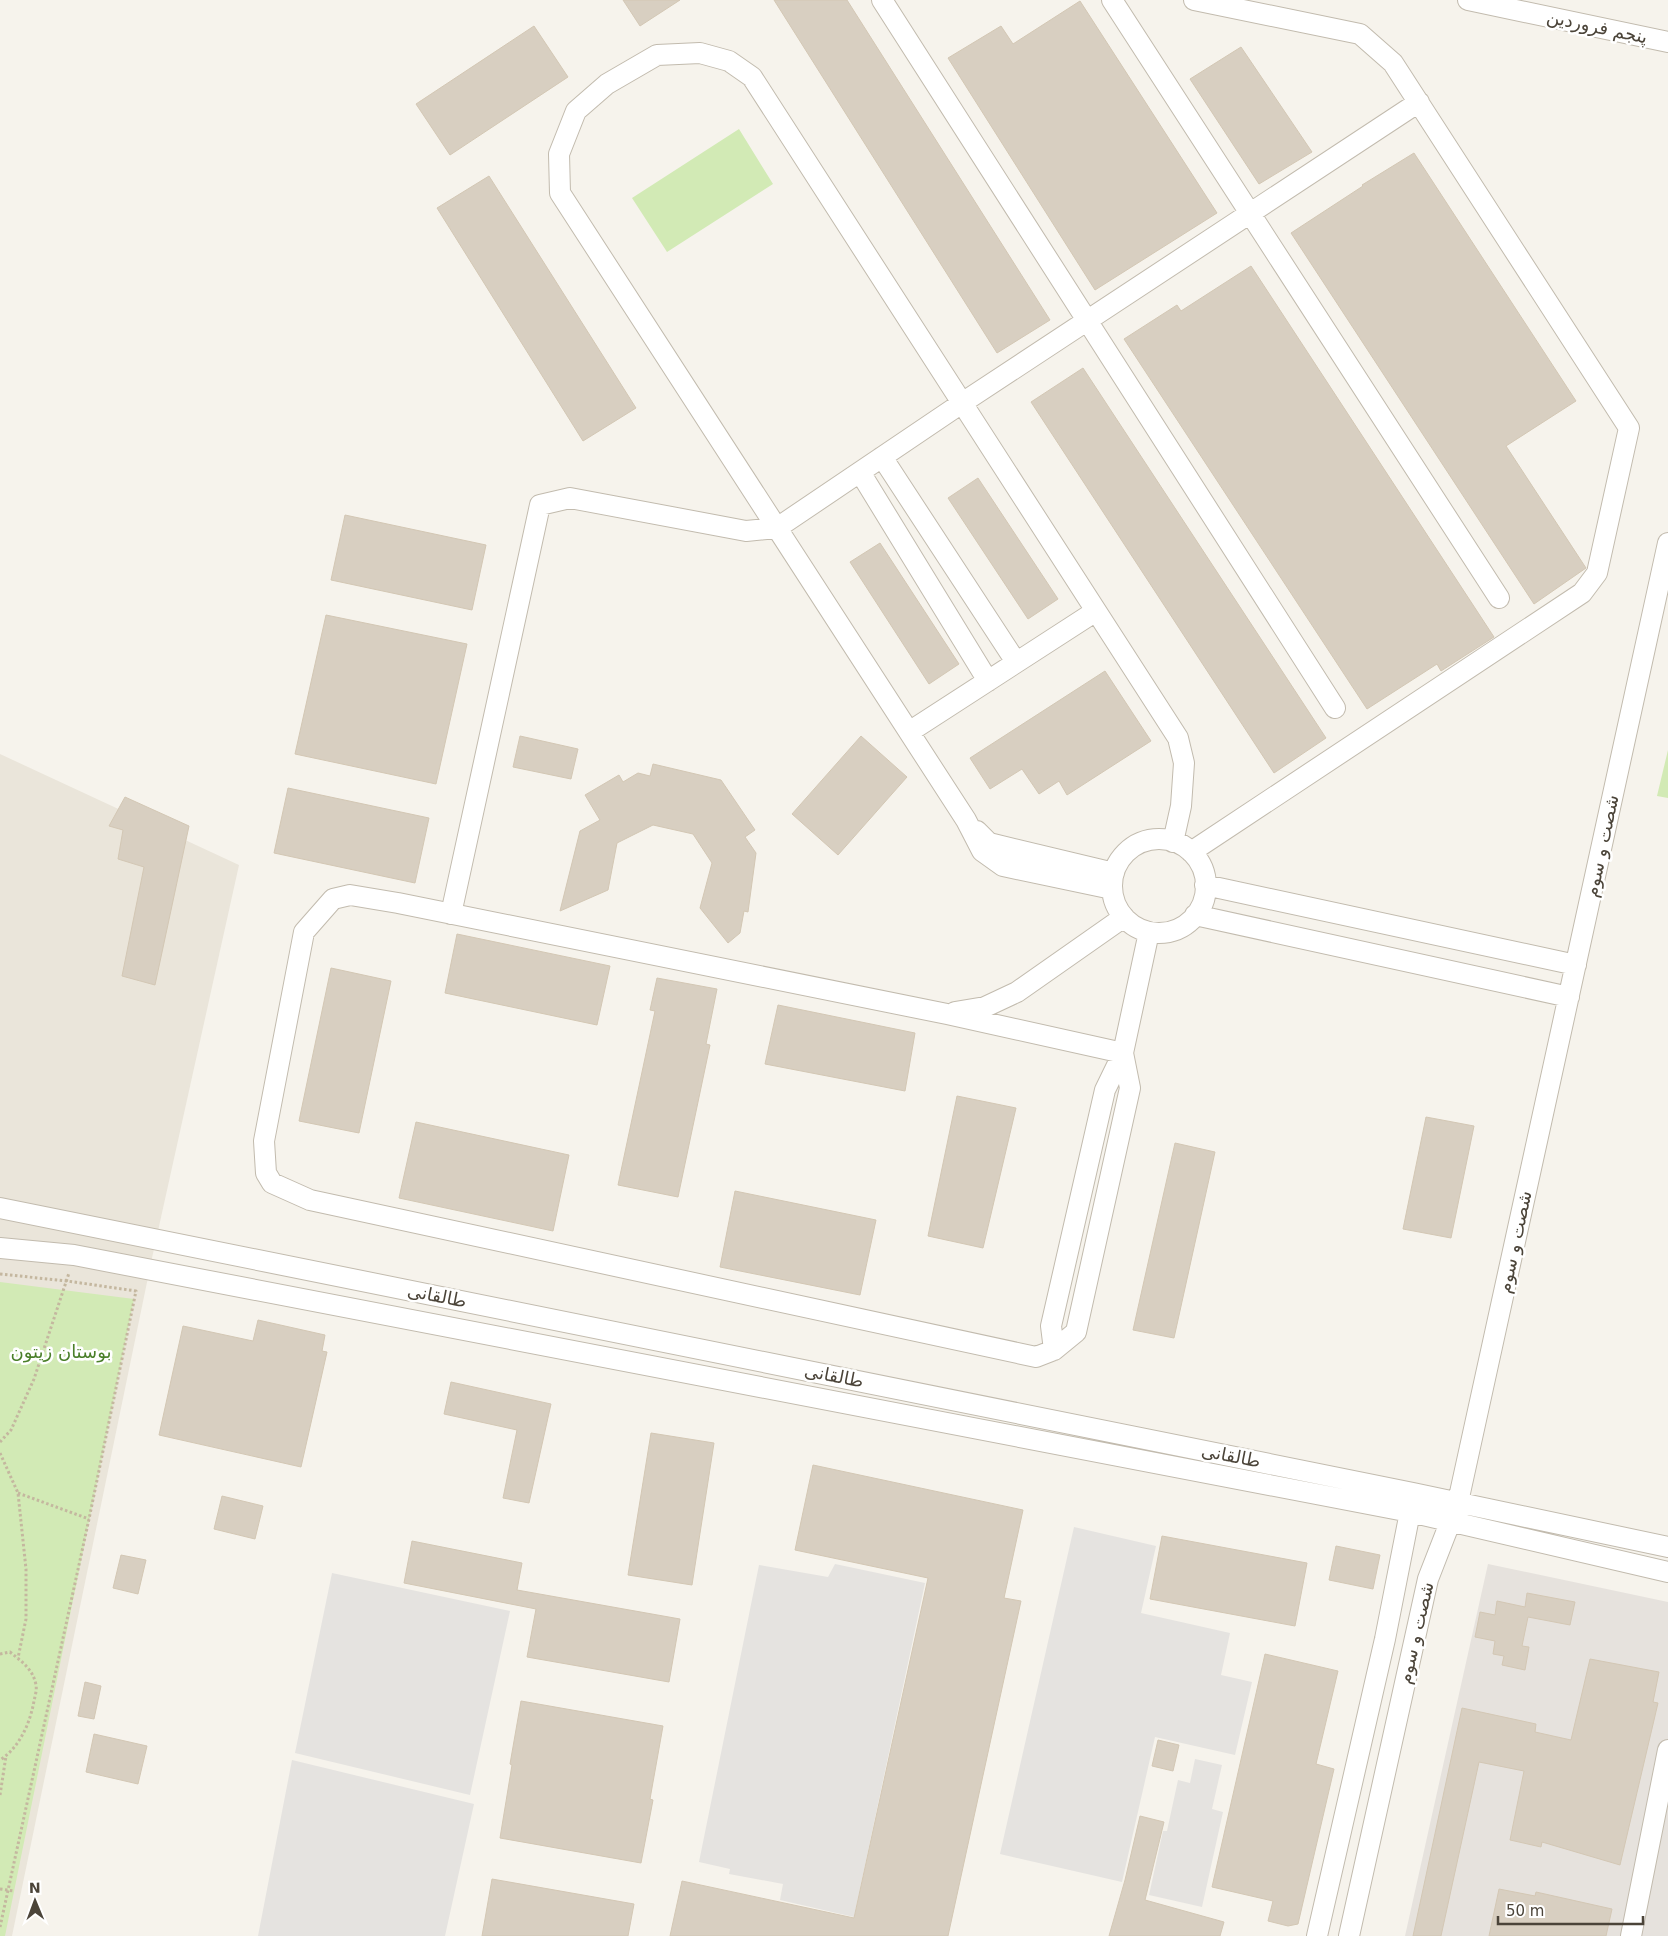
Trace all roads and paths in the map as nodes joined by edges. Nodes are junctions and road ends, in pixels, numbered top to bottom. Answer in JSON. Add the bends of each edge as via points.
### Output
{"nodes":[{"id":1,"x":882,"y":0,"type":"edge"},
{"id":2,"x":1112,"y":0,"type":"edge"},
{"id":3,"x":1194,"y":0,"type":"edge"},
{"id":4,"x":1468,"y":0,"type":"edge"},
{"id":5,"x":1668,"y":42,"type":"edge"},
{"id":6,"x":1418,"y":102,"type":"junction"},
{"id":7,"x":1249,"y":214,"type":"junction"},
{"id":8,"x":1086,"y":321,"type":"junction"},
{"id":9,"x":962,"y":402,"type":"junction"},
{"id":10,"x":882,"y":457,"type":"junction"},
{"id":11,"x":860,"y":472,"type":"junction"},
{"id":12,"x":777,"y":528,"type":"junction"},
{"id":13,"x":1668,"y":543,"type":"edge"},
{"id":14,"x":1499,"y":598,"type":"dead end"},
{"id":15,"x":1096,"y":611,"type":"junction"},
{"id":16,"x":1016,"y":662,"type":"junction"},
{"id":17,"x":988,"y":681,"type":"junction"},
{"id":18,"x":1335,"y":708,"type":"dead end"},
{"id":19,"x":909,"y":732,"type":"junction"},
{"id":20,"x":1173,"y":842,"type":"junction"},
{"id":21,"x":1191,"y":852,"type":"junction"},
{"id":22,"x":1113,"y":881,"type":"junction"},
{"id":23,"x":1205,"y":885,"type":"junction"},
{"id":24,"x":451,"y":914,"type":"junction"},
{"id":25,"x":1195,"y":915,"type":"junction"},
{"id":26,"x":1124,"y":917,"type":"junction"},
{"id":27,"x":1149,"y":932,"type":"junction"},
{"id":28,"x":1576,"y":965,"type":"junction"},
{"id":29,"x":1569,"y":997,"type":"junction"},
{"id":30,"x":947,"y":1014,"type":"junction"},
{"id":31,"x":1123,"y":1053,"type":"junction"},
{"id":32,"x":0,"y":1208,"type":"edge"},
{"id":33,"x":0,"y":1248,"type":"edge"},
{"id":34,"x":74,"y":1255,"type":"junction"},
{"id":35,"x":0,"y":1274,"type":"edge"},
{"id":36,"x":67,"y":1281,"type":"junction"},
{"id":37,"x":0,"y":1442,"type":"edge"},
{"id":38,"x":0,"y":1453,"type":"edge"},
{"id":39,"x":18,"y":1493,"type":"junction"},
{"id":40,"x":1458,"y":1502,"type":"junction"},
{"id":41,"x":1410,"y":1512,"type":"junction"},
{"id":42,"x":89,"y":1519,"type":"junction"},
{"id":43,"x":1451,"y":1521,"type":"junction"},
{"id":44,"x":1668,"y":1547,"type":"edge"},
{"id":45,"x":1668,"y":1572,"type":"edge"},
{"id":46,"x":0,"y":1654,"type":"edge"},
{"id":47,"x":18,"y":1658,"type":"junction"},
{"id":48,"x":1668,"y":1750,"type":"edge"},
{"id":49,"x":6,"y":1756,"type":"junction"},
{"id":50,"x":0,"y":1760,"type":"edge"},
{"id":51,"x":0,"y":1795,"type":"edge"},
{"id":52,"x":0,"y":1889,"type":"edge"},
{"id":53,"x":8,"y":1890,"type":"junction"},
{"id":54,"x":14,"y":1891,"type":"dead end"},
{"id":55,"x":0,"y":1927,"type":"edge"},
{"id":56,"x":1317,"y":1936,"type":"edge"},
{"id":57,"x":1349,"y":1936,"type":"edge"},
{"id":58,"x":1630,"y":1936,"type":"edge"}],
"edges":[{"from":1,"to":8,"type":"street"},
{"from":2,"to":7,"type":"street"},
{"from":3,"to":6,"type":"street","via":[[1360,34],[1393,63]]},
{"from":4,"to":5,"type":"street","name":"پنجم فروردین"},
{"from":6,"to":7,"type":"street"},
{"from":6,"to":21,"type":"street","via":[[1629,428],[1598,573],[1582,593]]},
{"from":7,"to":8,"type":"street"},
{"from":7,"to":14,"type":"street"},
{"from":8,"to":9,"type":"street"},
{"from":8,"to":18,"type":"street"},
{"from":9,"to":10,"type":"street"},
{"from":9,"to":12,"type":"street","via":[[752,77],[728,62],[700,53],[657,55],[607,84],[576,111],[560,154],[560,193]]},
{"from":9,"to":15,"type":"street"},
{"from":10,"to":11,"type":"street"},
{"from":10,"to":16,"type":"street"},
{"from":11,"to":12,"type":"street"},
{"from":11,"to":17,"type":"street"},
{"from":12,"to":19,"type":"street"},
{"from":12,"to":24,"type":"street","via":[[746,531],[570,498],[540,505]]},
{"from":13,"to":28,"type":"street","name":"شصت و سوم"},
{"from":15,"to":16,"type":"street"},
{"from":15,"to":20,"type":"street","via":[[1178,738],[1184,763],[1181,806]]},
{"from":16,"to":17,"type":"street"},
{"from":17,"to":19,"type":"street"},
{"from":19,"to":22,"type":"street","via":[[966,820],[989,843]]},
{"from":20,"to":21,"type":"street"},
{"from":20,"to":22,"type":"street","via":[[1162,839],[1147,841],[1132,848],[1121,859]]},
{"from":21,"to":23,"type":"street","via":[[1200,864]]},
{"from":22,"to":26,"type":"street","via":[[1115,905]]},
{"from":23,"to":25,"type":"street","via":[[1205,894]]},
{"from":23,"to":28,"type":"street"},
{"from":24,"to":30,"type":"street"},
{"from":24,"to":31,"type":"street","via":[[350,895],[333,899],[304,932],[264,1141],[266,1173],[272,1183],[310,1200],[1036,1357],[1054,1350],[1051,1326],[1104,1090]]},
{"from":25,"to":27,"type":"street","via":[[1179,929]]},
{"from":25,"to":29,"type":"street"},
{"from":26,"to":27,"type":"street","via":[[1135,927]]},
{"from":26,"to":30,"type":"street","via":[[1017,992],[984,1007]]},
{"from":27,"to":31,"type":"street"},
{"from":28,"to":29,"type":"street","name":"شصت و سوم"},
{"from":29,"to":40,"type":"street","name":"شصت و سوم"},
{"from":30,"to":31,"type":"street"},
{"from":32,"to":40,"type":"street","name":"طالقانی"},
{"from":33,"to":34,"type":"street","name":"طالقانی"},
{"from":34,"to":36,"type":"path"},
{"from":34,"to":41,"type":"street","name":"طالقانی"},
{"from":35,"to":36,"type":"path"},
{"from":36,"to":37,"type":"path","via":[[34,1379],[11,1430]]},
{"from":36,"to":42,"type":"path","via":[[136,1291]]},
{"from":38,"to":39,"type":"path"},
{"from":39,"to":42,"type":"path"},
{"from":39,"to":47,"type":"path","via":[[26,1579],[26,1619]]},
{"from":40,"to":43,"type":"street","name":"شصت و سوم"},
{"from":40,"to":44,"type":"street","name":"طالقانی"},
{"from":41,"to":43,"type":"street","name":"طالقانی"},
{"from":41,"to":56,"type":"street","via":[[1385,1639]]},
{"from":42,"to":53,"type":"path"},
{"from":43,"to":45,"type":"street","name":"طالقانی"},
{"from":43,"to":57,"type":"street","name":"شصت و سوم","via":[[1428,1579]]},
{"from":46,"to":47,"type":"path","via":[[10,1652]]},
{"from":47,"to":49,"type":"path","via":[[28,1666],[37,1686],[24,1734]]},
{"from":48,"to":58,"type":"street"},
{"from":49,"to":50,"type":"path"},
{"from":49,"to":51,"type":"path"},
{"from":52,"to":53,"type":"path"},
{"from":53,"to":54,"type":"path"},
{"from":53,"to":55,"type":"path"}]}
